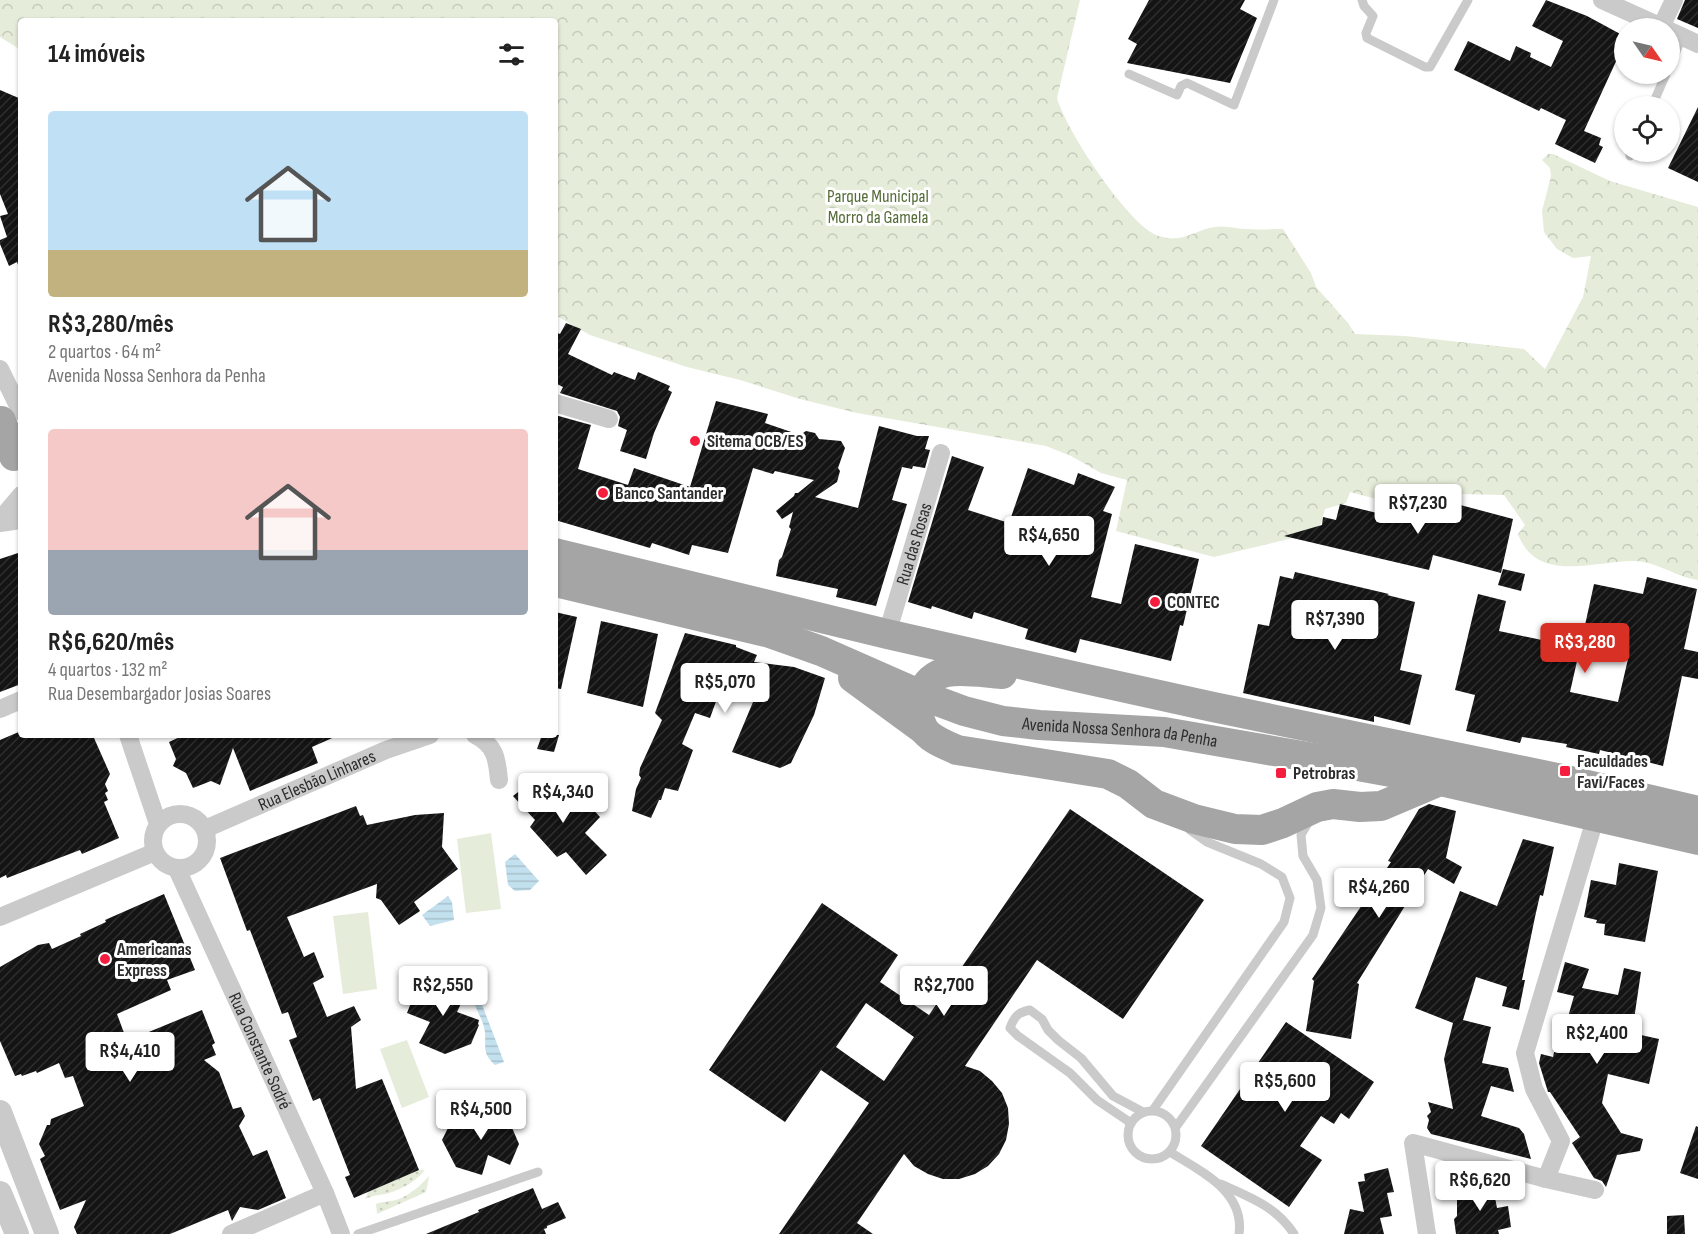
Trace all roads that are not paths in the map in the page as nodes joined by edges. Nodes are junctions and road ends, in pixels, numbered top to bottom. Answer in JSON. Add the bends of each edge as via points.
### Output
{"nodes":[{"id":1,"x":1274,"y":0,"type":"edge"},
{"id":2,"x":1362,"y":0,"type":"edge"},
{"id":3,"x":1468,"y":0,"type":"edge"},
{"id":4,"x":1602,"y":0,"type":"edge"},
{"id":5,"x":1674,"y":0,"type":"edge"},
{"id":6,"x":1641,"y":18,"type":"edge"},
{"id":7,"x":1675,"y":18,"type":"edge"},
{"id":8,"x":1129,"y":74,"type":"dead end"},
{"id":9,"x":0,"y":369,"type":"edge"},
{"id":10,"x":558,"y":404,"type":"edge"},
{"id":11,"x":9,"y":418,"type":"edge"},
{"id":12,"x":609,"y":418,"type":"dead end"},
{"id":13,"x":941,"y":453,"type":"dead end"},
{"id":14,"x":14,"y":460,"type":"edge"},
{"id":15,"x":18,"y":499,"type":"edge"},
{"id":16,"x":0,"y":516,"type":"edge"},
{"id":17,"x":18,"y":520,"type":"edge"},
{"id":18,"x":0,"y":523,"type":"edge"},
{"id":19,"x":558,"y":554,"type":"edge"},
{"id":20,"x":558,"y":583,"type":"edge"},
{"id":21,"x":887,"y":634,"type":"junction"},
{"id":22,"x":821,"y":651,"type":"junction"},
{"id":23,"x":1077,"y":677,"type":"junction"},
{"id":24,"x":921,"y":695,"type":"junction"},
{"id":25,"x":18,"y":701,"type":"edge"},
{"id":26,"x":0,"y":709,"type":"edge"},
{"id":27,"x":924,"y":730,"type":"junction"},
{"id":28,"x":129,"y":738,"type":"edge"},
{"id":29,"x":421,"y":738,"type":"edge"},
{"id":30,"x":480,"y":738,"type":"edge"},
{"id":31,"x":1375,"y":741,"type":"junction"},
{"id":32,"x":1389,"y":771,"type":"junction"},
{"id":33,"x":499,"y":780,"type":"dead end"},
{"id":34,"x":1440,"y":781,"type":"junction"},
{"id":35,"x":1154,"y":804,"type":"junction"},
{"id":36,"x":1317,"y":807,"type":"junction"},
{"id":37,"x":1360,"y":807,"type":"junction"},
{"id":38,"x":1698,"y":811,"type":"edge"},
{"id":39,"x":1596,"y":816,"type":"junction"},
{"id":40,"x":158,"y":824,"type":"junction"},
{"id":41,"x":205,"y":829,"type":"junction"},
{"id":42,"x":1698,"y":840,"type":"edge"},
{"id":43,"x":155,"y":852,"type":"junction"},
{"id":44,"x":177,"y":869,"type":"junction"},
{"id":45,"x":0,"y":917,"type":"edge"},
{"id":46,"x":1154,"y":1110,"type":"junction"},
{"id":47,"x":0,"y":1112,"type":"edge"},
{"id":48,"x":1143,"y":1112,"type":"junction"},
{"id":49,"x":1131,"y":1123,"type":"junction"},
{"id":50,"x":1176,"y":1126,"type":"junction"},
{"id":51,"x":1170,"y":1152,"type":"junction"},
{"id":52,"x":538,"y":1172,"type":"dead end"},
{"id":53,"x":1546,"y":1179,"type":"junction"},
{"id":54,"x":1220,"y":1184,"type":"junction"},
{"id":55,"x":1595,"y":1190,"type":"dead end"},
{"id":56,"x":0,"y":1193,"type":"edge"},
{"id":57,"x":325,"y":1193,"type":"junction"},
{"id":58,"x":16,"y":1234,"type":"edge"},
{"id":59,"x":47,"y":1234,"type":"edge"},
{"id":60,"x":231,"y":1234,"type":"edge"},
{"id":61,"x":341,"y":1234,"type":"edge"},
{"id":62,"x":358,"y":1234,"type":"edge"},
{"id":63,"x":1239,"y":1234,"type":"edge"},
{"id":64,"x":1294,"y":1234,"type":"edge"},
{"id":65,"x":1427,"y":1234,"type":"edge"}],
"edges":[{"from":1,"to":8,"type":"lane","via":[[1234,105],[1187,83],[1177,95]]},
{"from":2,"to":3,"type":"lane","via":[[1373,16],[1367,38],[1430,67]]},
{"from":4,"to":6,"type":"street"},
{"from":5,"to":7,"type":"street"},
{"from":9,"to":11,"type":"street"},
{"from":10,"to":12,"type":"street"},
{"from":11,"to":14,"type":"main road"},
{"from":13,"to":21,"type":"street","name":"Rua das Rosas"},
{"from":15,"to":16,"type":"street"},
{"from":17,"to":18,"type":"street"},
{"from":19,"to":21,"type":"main road","name":"Avenida Nossa Senhora da Penha"},
{"from":20,"to":22,"type":"main road","name":"Avenida Nossa Senhora da Penha","via":[[770,633]]},
{"from":21,"to":23,"type":"main road","name":"Avenida Nossa Senhora da Penha"},
{"from":22,"to":24,"type":"main road","name":"Avenida Nossa Senhora da Penha"},
{"from":22,"to":27,"type":"main road"},
{"from":23,"to":24,"type":"main road","via":[[945,672],[933,679]]},
{"from":23,"to":31,"type":"main road","name":"Avenida Nossa Senhora da Penha"},
{"from":24,"to":27,"type":"main road","via":[[919,711]]},
{"from":24,"to":32,"type":"main road","name":"Avenida Nossa Senhora da Penha","via":[[1003,721],[1164,732]]},
{"from":25,"to":26,"type":"street"},
{"from":27,"to":35,"type":"main road","via":[[957,750],[1108,774]]},
{"from":28,"to":40,"type":"street"},
{"from":29,"to":41,"type":"street","name":"Rua Elesbão Linhares"},
{"from":30,"to":33,"type":"street","via":[[497,758]]},
{"from":31,"to":32,"type":"main road","via":[[1387,754]]},
{"from":31,"to":38,"type":"main road","name":"Avenida Nossa Senhora da Penha"},
{"from":32,"to":34,"type":"main road","name":"Avenida Nossa Senhora da Penha"},
{"from":32,"to":37,"type":"main road","via":[[1376,801]]},
{"from":34,"to":37,"type":"main road","via":[[1397,801]]},
{"from":34,"to":39,"type":"main road","name":"Avenida Nossa Senhora da Penha"},
{"from":35,"to":36,"type":"main road","via":[[1235,829],[1262,830]]},
{"from":35,"to":46,"type":"lane","via":[[1207,842],[1282,877],[1290,898],[1284,922]]},
{"from":36,"to":37,"type":"main road"},
{"from":36,"to":50,"type":"lane","via":[[1301,835],[1303,856],[1317,880],[1321,908],[1313,935]]},
{"from":39,"to":42,"type":"main road","name":"Avenida Nossa Senhora da Penha"},
{"from":39,"to":53,"type":"street","via":[[1525,1053],[1534,1089],[1561,1141]]},
{"from":40,"to":41,"type":"street","via":[[177,813],[198,820]]},
{"from":40,"to":43,"type":"street","via":[[153,842]]},
{"from":41,"to":44,"type":"street","via":[[208,843],[203,857],[191,867]]},
{"from":43,"to":44,"type":"street","via":[[167,866]]},
{"from":43,"to":45,"type":"street"},
{"from":44,"to":57,"type":"street","name":"Rua Constante Sodré"},
{"from":46,"to":48,"type":"lane"},
{"from":46,"to":50,"type":"lane","via":[[1163,1112]]},
{"from":47,"to":59,"type":"street"},
{"from":48,"to":49,"type":"lane"},
{"from":48,"to":49,"type":"lane","via":[[1113,1096],[1081,1058],[1030,1010],[1021,1011],[1013,1019],[1010,1028],[1017,1036]]},
{"from":49,"to":51,"type":"lane","via":[[1128,1138],[1139,1156],[1160,1158]]},
{"from":50,"to":51,"type":"lane","via":[[1175,1145]]},
{"from":51,"to":54,"type":"lane"},
{"from":52,"to":62,"type":"lane"},
{"from":53,"to":55,"type":"street"},
{"from":53,"to":65,"type":"street","via":[[1413,1143]]},
{"from":54,"to":63,"type":"lane","via":[[1234,1202]]},
{"from":54,"to":64,"type":"lane","via":[[1276,1212]]},
{"from":56,"to":58,"type":"street"},
{"from":57,"to":60,"type":"street"},
{"from":57,"to":61,"type":"street","name":"Rua Constante Sodré"}]}
